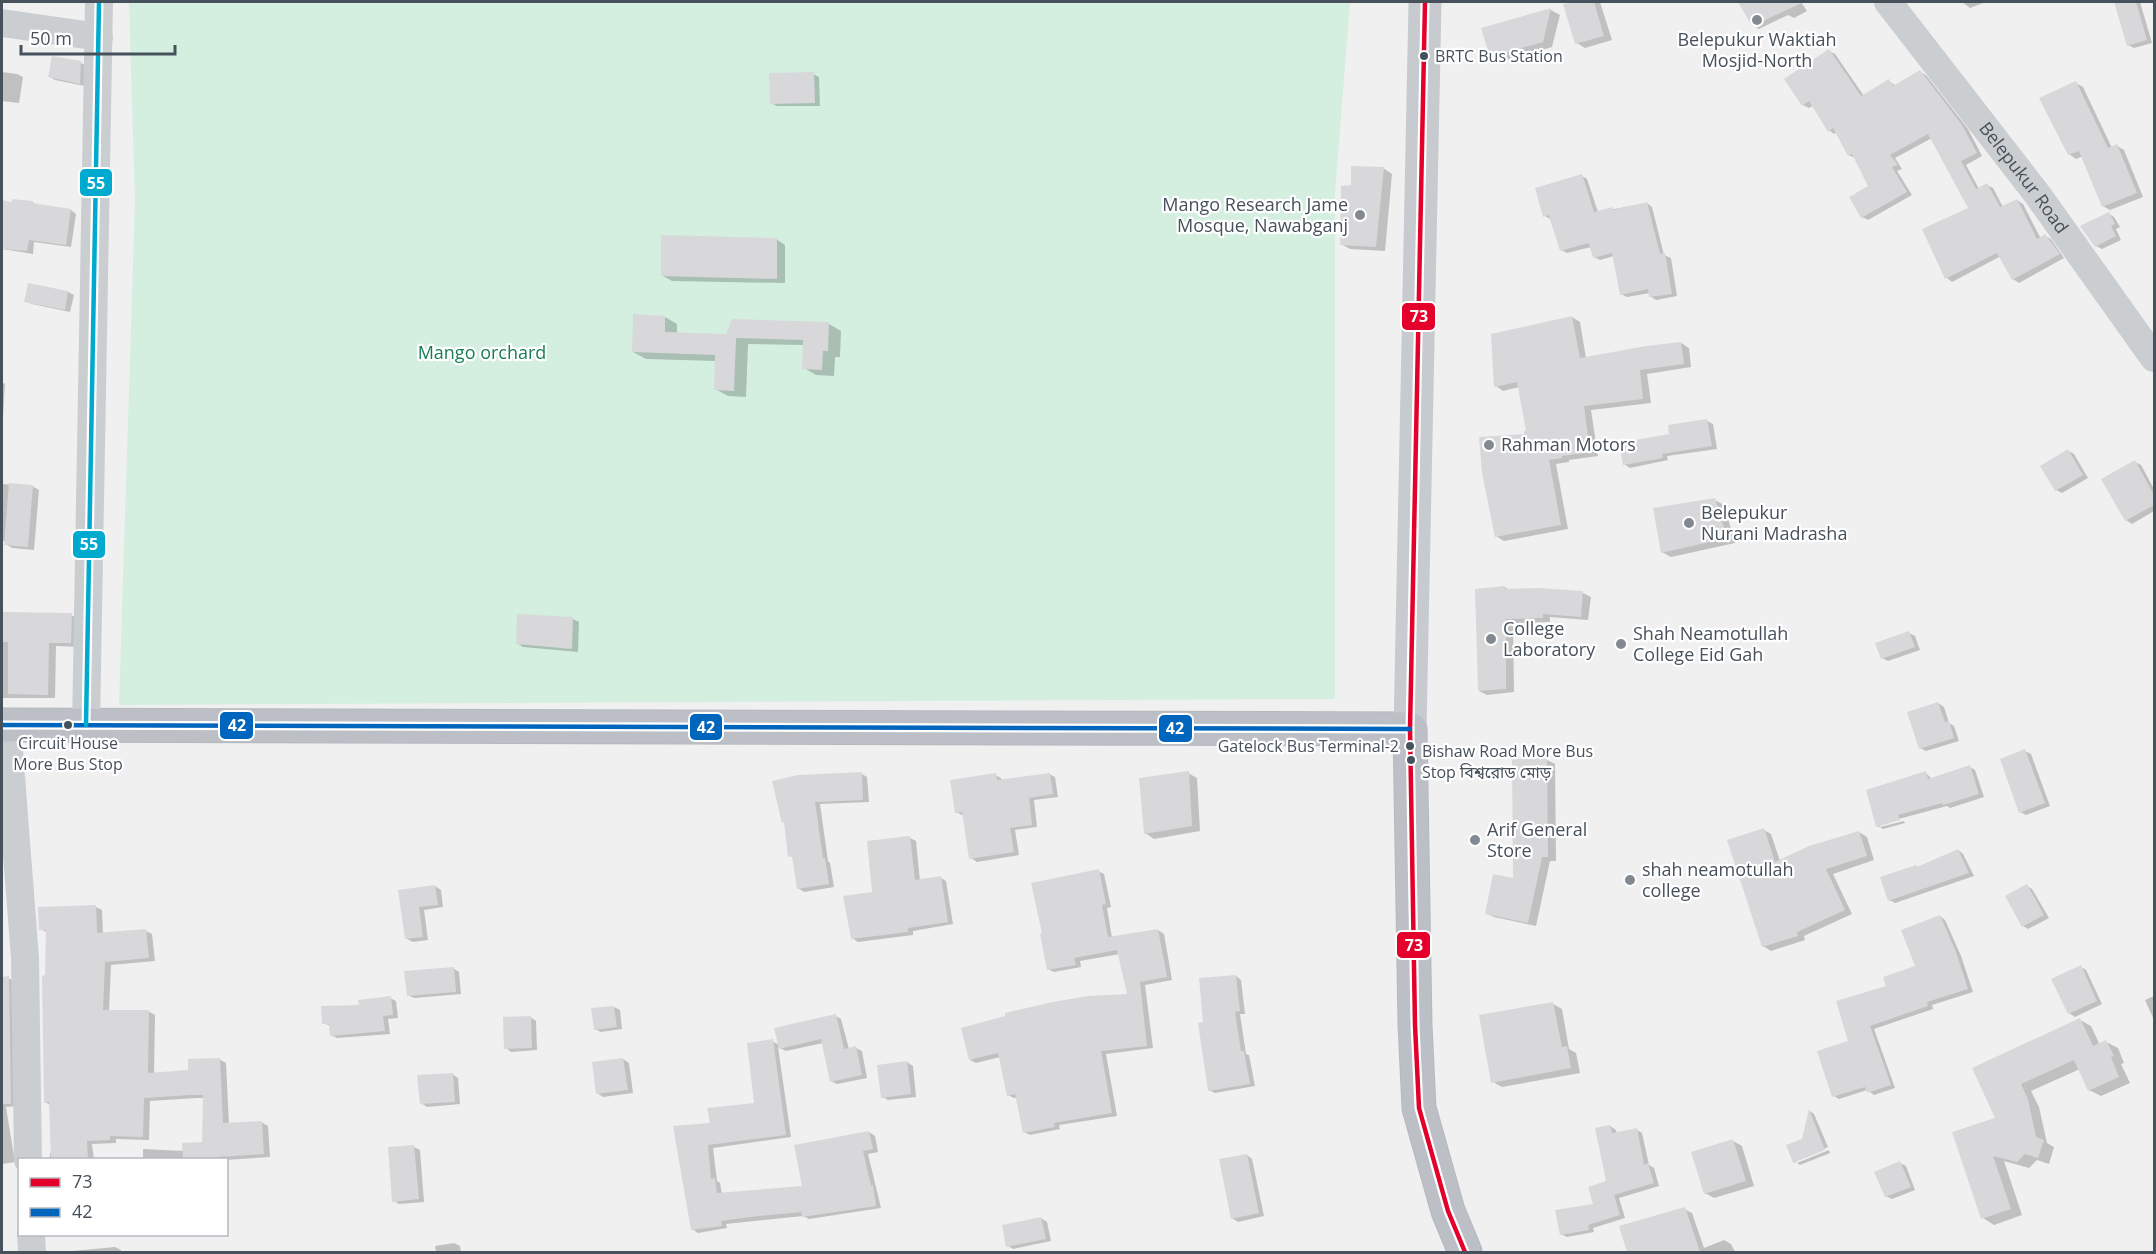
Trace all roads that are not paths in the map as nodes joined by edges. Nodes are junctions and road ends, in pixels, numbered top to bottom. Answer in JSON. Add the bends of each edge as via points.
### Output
{"nodes":[{"id":1,"x":99,"y":2,"type":"edge"},
{"id":2,"x":1425,"y":2,"type":"edge"},
{"id":3,"x":1888,"y":2,"type":"edge"},
{"id":4,"x":2,"y":23,"type":"edge"},
{"id":5,"x":99,"y":37,"type":"junction"},
{"id":6,"x":2154,"y":358,"type":"edge"},
{"id":7,"x":4,"y":725,"type":"edge"},
{"id":8,"x":86,"y":725,"type":"junction"},
{"id":9,"x":1410,"y":729,"type":"junction"},
{"id":10,"x":28,"y":1158,"type":"edge"},
{"id":11,"x":31,"y":1236,"type":"edge"},
{"id":12,"x":32,"y":1252,"type":"edge"},
{"id":13,"x":1465,"y":1252,"type":"edge"}],
"edges":[{"from":1,"to":5,"type":"street"},
{"from":2,"to":9,"type":"main road"},
{"from":3,"to":6,"type":"street","name":"Belepukur Road","via":[[2037,194]]},
{"from":4,"to":5,"type":"street"},
{"from":5,"to":8,"type":"street"},
{"from":7,"to":8,"type":"highway"},
{"from":7,"to":10,"type":"street","via":[[25,958]]},
{"from":8,"to":9,"type":"highway"},
{"from":9,"to":13,"type":"highway","via":[[1419,1108],[1448,1211]]},
{"from":11,"to":12,"type":"street"}]}
